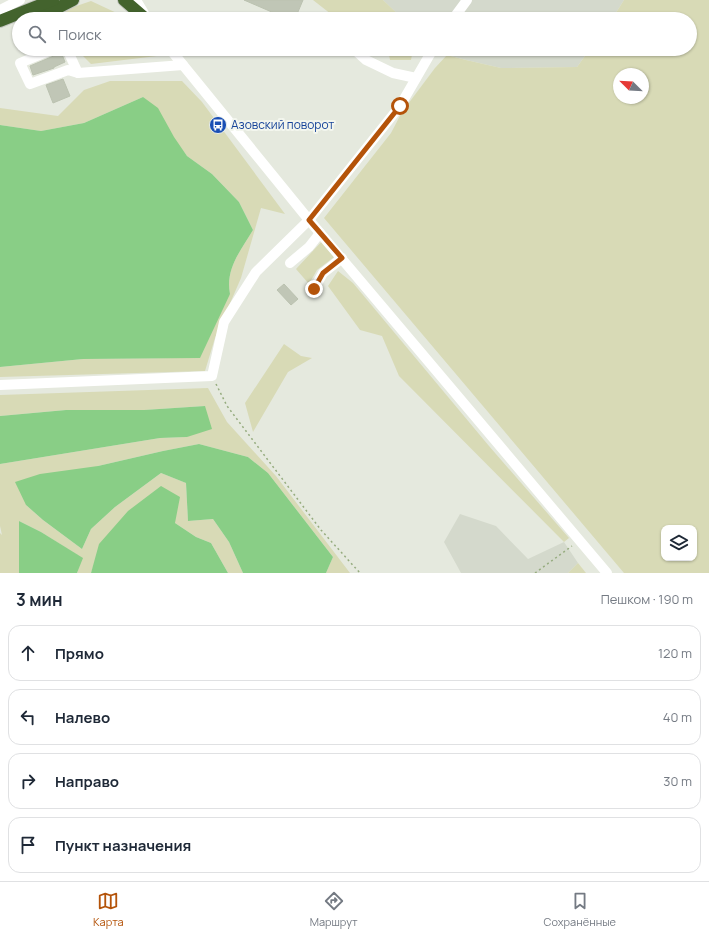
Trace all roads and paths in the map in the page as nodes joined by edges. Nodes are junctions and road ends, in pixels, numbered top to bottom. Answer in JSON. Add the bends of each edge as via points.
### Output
{"nodes":[{"id":1,"x":20,"y":0,"type":"edge"},
{"id":2,"x":53,"y":0,"type":"edge"},
{"id":3,"x":73,"y":0,"type":"edge"},
{"id":4,"x":124,"y":0,"type":"edge"},
{"id":5,"x":131,"y":0,"type":"edge"},
{"id":6,"x":136,"y":0,"type":"edge"},
{"id":7,"x":466,"y":0,"type":"edge"},
{"id":8,"x":0,"y":10,"type":"edge"},
{"id":9,"x":23,"y":12,"type":"edge"},
{"id":10,"x":50,"y":12,"type":"edge"},
{"id":11,"x":139,"y":12,"type":"edge"},
{"id":12,"x":141,"y":12,"type":"edge"},
{"id":13,"x":143,"y":12,"type":"edge"},
{"id":14,"x":458,"y":12,"type":"edge"},
{"id":15,"x":12,"y":16,"type":"edge"},
{"id":16,"x":0,"y":21,"type":"edge"},
{"id":17,"x":12,"y":24,"type":"edge"},
{"id":18,"x":0,"y":28,"type":"edge"},
{"id":19,"x":37,"y":56,"type":"edge"},
{"id":20,"x":70,"y":56,"type":"edge"},
{"id":21,"x":176,"y":56,"type":"edge"},
{"id":22,"x":362,"y":56,"type":"edge"},
{"id":23,"x":429,"y":56,"type":"edge"},
{"id":24,"x":183,"y":65,"type":"junction"},
{"id":25,"x":78,"y":73,"type":"junction"},
{"id":26,"x":416,"y":78,"type":"junction"},
{"id":27,"x":309,"y":220,"type":"junction"},
{"id":28,"x":320,"y":233,"type":"junction"},
{"id":29,"x":342,"y":258,"type":"junction"},
{"id":30,"x":290,"y":263,"type":"dead end"},
{"id":31,"x":314,"y":289,"type":"dead end"},
{"id":32,"x":212,"y":376,"type":"junction"},
{"id":33,"x":0,"y":385,"type":"edge"},
{"id":34,"x":580,"y":540,"type":"junction"},
{"id":35,"x":360,"y":573,"type":"edge"},
{"id":36,"x":535,"y":573,"type":"edge"},
{"id":37,"x":607,"y":573,"type":"edge"}],
"edges":[{"from":1,"to":8,"type":"street"},
{"from":2,"to":9,"type":"highway"},
{"from":3,"to":10,"type":"highway"},
{"from":4,"to":11,"type":"highway"},
{"from":5,"to":12,"type":"street"},
{"from":6,"to":13,"type":"street"},
{"from":7,"to":14,"type":"street"},
{"from":15,"to":16,"type":"highway"},
{"from":17,"to":18,"type":"highway"},
{"from":19,"to":25,"type":"street","via":[[20,63],[30,84],[68,70]]},
{"from":20,"to":25,"type":"street"},
{"from":21,"to":24,"type":"street"},
{"from":22,"to":26,"type":"street","via":[[394,73]]},
{"from":23,"to":26,"type":"street"},
{"from":24,"to":25,"type":"street"},
{"from":24,"to":27,"type":"street"},
{"from":26,"to":27,"type":"street","via":[[400,106]]},
{"from":27,"to":28,"type":"street"},
{"from":27,"to":32,"type":"street","via":[[256,272],[224,322]]},
{"from":28,"to":29,"type":"street"},
{"from":28,"to":30,"type":"street","via":[[309,247]]},
{"from":29,"to":31,"type":"street","via":[[323,273]]},
{"from":29,"to":34,"type":"street"},
{"from":32,"to":33,"type":"street"},
{"from":32,"to":35,"type":"path","via":[[227,406],[321,530]]},
{"from":34,"to":36,"type":"path"},
{"from":34,"to":37,"type":"street"}]}
